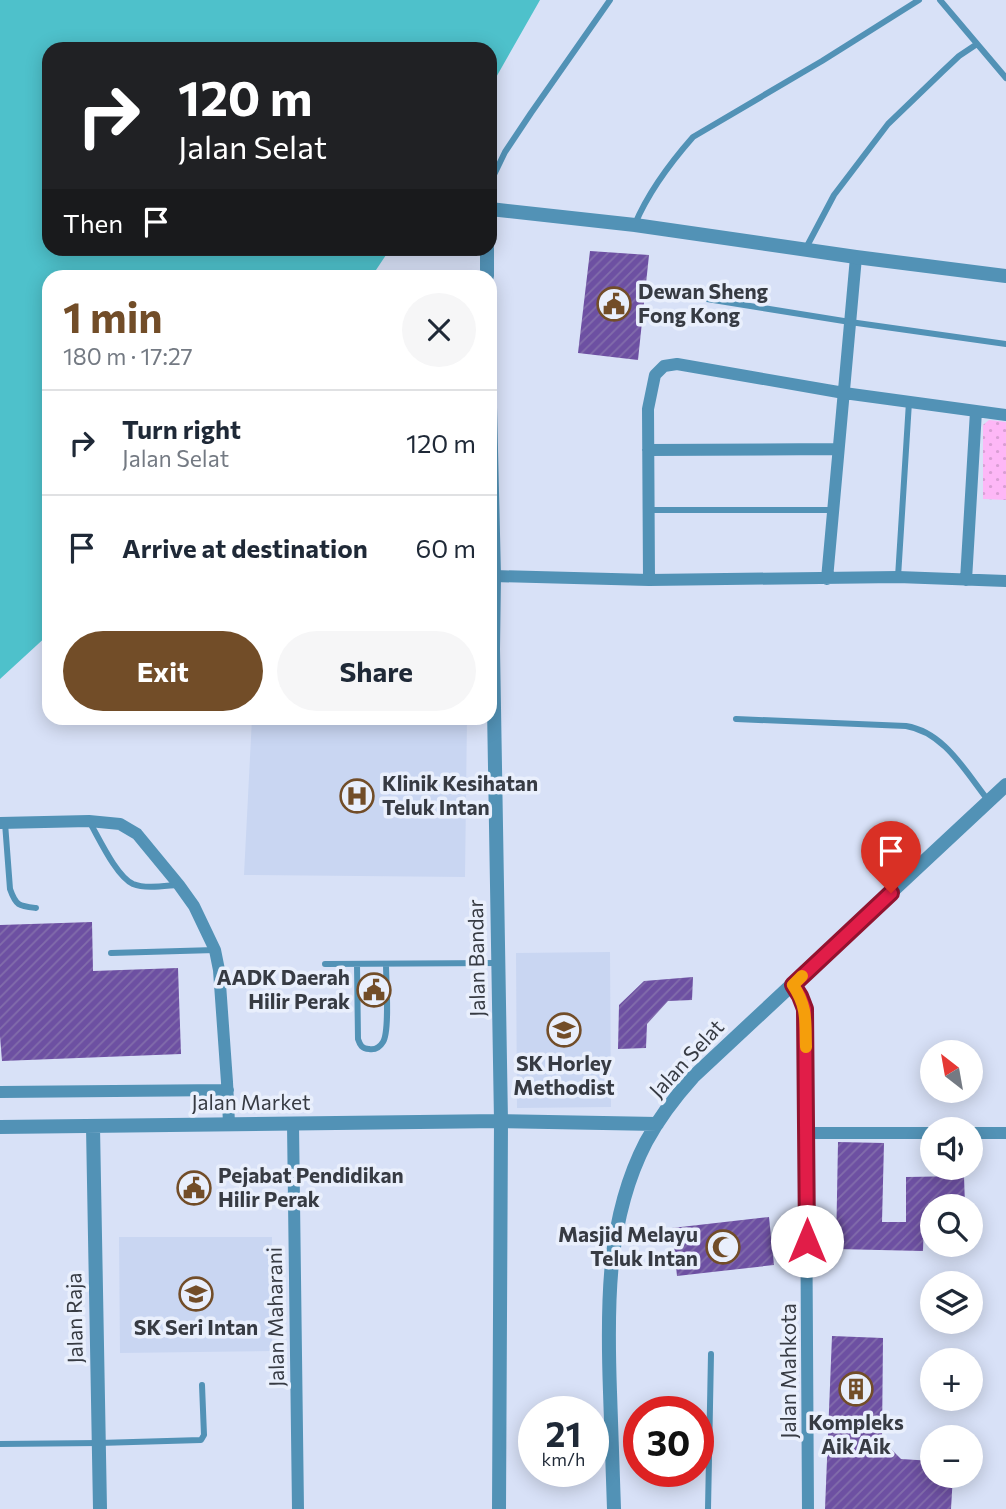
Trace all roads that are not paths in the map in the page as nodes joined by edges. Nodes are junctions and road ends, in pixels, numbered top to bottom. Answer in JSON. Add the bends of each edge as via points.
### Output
{"nodes":[{"id":1,"x":610,"y":0,"type":"edge"},
{"id":2,"x":919,"y":0,"type":"edge"},
{"id":3,"x":940,"y":0,"type":"edge"},
{"id":4,"x":977,"y":44,"type":"junction"},
{"id":5,"x":1006,"y":78,"type":"edge"},
{"id":6,"x":497,"y":167,"type":"edge"},
{"id":7,"x":497,"y":210,"type":"edge"},
{"id":8,"x":635,"y":225,"type":"junction"},
{"id":9,"x":806,"y":250,"type":"junction"},
{"id":10,"x":856,"y":257,"type":"junction"},
{"id":11,"x":1006,"y":276,"type":"edge"},
{"id":12,"x":707,"y":299,"type":"dead end"},
{"id":13,"x":850,"y":322,"type":"junction"},
{"id":14,"x":1006,"y":344,"type":"edge"},
{"id":15,"x":844,"y":393,"type":"junction"},
{"id":16,"x":909,"y":402,"type":"junction"},
{"id":17,"x":976,"y":411,"type":"junction"},
{"id":18,"x":1006,"y":415,"type":"edge"},
{"id":19,"x":838,"y":449,"type":"junction"},
{"id":20,"x":648,"y":450,"type":"junction"},
{"id":21,"x":649,"y":510,"type":"junction"},
{"id":22,"x":832,"y":510,"type":"junction"},
{"id":23,"x":497,"y":576,"type":"edge"},
{"id":24,"x":898,"y":577,"type":"junction"},
{"id":25,"x":827,"y":579,"type":"junction"},
{"id":26,"x":649,"y":580,"type":"junction"},
{"id":27,"x":966,"y":580,"type":"junction"},
{"id":28,"x":1006,"y":581,"type":"edge"},
{"id":29,"x":736,"y":719,"type":"dead end"},
{"id":30,"x":493,"y":725,"type":"edge"},
{"id":31,"x":1006,"y":785,"type":"edge"},
{"id":32,"x":989,"y":801,"type":"junction"},
{"id":33,"x":89,"y":821,"type":"junction"},
{"id":34,"x":3,"y":823,"type":"edge"},
{"id":35,"x":179,"y":885,"type":"junction"},
{"id":36,"x":36,"y":908,"type":"dead end"},
{"id":37,"x":215,"y":950,"type":"junction"},
{"id":38,"x":111,"y":953,"type":"dead end"},
{"id":39,"x":498,"y":963,"type":"junction"},
{"id":40,"x":325,"y":964,"type":"dead end"},
{"id":41,"x":386,"y":964,"type":"junction"},
{"id":42,"x":357,"y":965,"type":"junction"},
{"id":43,"x":793,"y":985,"type":"junction"},
{"id":44,"x":228,"y":1090,"type":"junction"},
{"id":45,"x":0,"y":1092,"type":"edge"},
{"id":46,"x":501,"y":1121,"type":"junction"},
{"id":47,"x":229,"y":1123,"type":"junction"},
{"id":48,"x":293,"y":1124,"type":"junction"},
{"id":49,"x":657,"y":1124,"type":"junction"},
{"id":50,"x":0,"y":1127,"type":"edge"},
{"id":51,"x":93,"y":1127,"type":"junction"},
{"id":52,"x":807,"y":1133,"type":"junction"},
{"id":53,"x":920,"y":1133,"type":"edge"},
{"id":54,"x":983,"y":1133,"type":"edge"},
{"id":55,"x":1006,"y":1133,"type":"edge"},
{"id":56,"x":711,"y":1354,"type":"dead end"},
{"id":57,"x":202,"y":1385,"type":"dead end"},
{"id":58,"x":99,"y":1443,"type":"junction"},
{"id":59,"x":0,"y":1444,"type":"edge"},
{"id":60,"x":100,"y":1509,"type":"edge"},
{"id":61,"x":298,"y":1509,"type":"edge"},
{"id":62,"x":499,"y":1509,"type":"edge"},
{"id":63,"x":614,"y":1509,"type":"edge"},
{"id":64,"x":708,"y":1509,"type":"edge"},
{"id":65,"x":808,"y":1509,"type":"edge"}],
"edges":[{"from":1,"to":6,"type":"lane"},
{"from":2,"to":8,"type":"lane","via":[[693,137],[643,205]]},
{"from":3,"to":4,"type":"lane"},
{"from":4,"to":5,"type":"lane"},
{"from":4,"to":9,"type":"lane","via":[[888,124],[834,195]]},
{"from":7,"to":8,"type":"street"},
{"from":8,"to":9,"type":"street"},
{"from":9,"to":10,"type":"street"},
{"from":10,"to":11,"type":"street"},
{"from":10,"to":13,"type":"street"},
{"from":12,"to":13,"type":"lane"},
{"from":13,"to":14,"type":"lane"},
{"from":13,"to":15,"type":"street"},
{"from":15,"to":16,"type":"street"},
{"from":15,"to":19,"type":"street"},
{"from":15,"to":20,"type":"street","via":[[677,364],[664,366],[655,375],[651,390]]},
{"from":16,"to":17,"type":"street"},
{"from":16,"to":24,"type":"lane"},
{"from":17,"to":18,"type":"street"},
{"from":17,"to":27,"type":"street"},
{"from":19,"to":20,"type":"street"},
{"from":19,"to":22,"type":"street"},
{"from":20,"to":21,"type":"street"},
{"from":21,"to":22,"type":"lane"},
{"from":21,"to":26,"type":"street"},
{"from":22,"to":25,"type":"street"},
{"from":23,"to":26,"type":"street"},
{"from":24,"to":25,"type":"street"},
{"from":24,"to":27,"type":"street"},
{"from":25,"to":26,"type":"street"},
{"from":27,"to":28,"type":"street"},
{"from":29,"to":32,"type":"lane","via":[[919,728],[945,746]]},
{"from":30,"to":39,"type":"street","name":"Jalan Bandar"},
{"from":31,"to":32,"type":"street","name":"Jalan Selat"},
{"from":32,"to":43,"type":"street","name":"Jalan Selat"},
{"from":33,"to":34,"type":"street"},
{"from":33,"to":35,"type":"street","via":[[120,824],[137,834]]},
{"from":33,"to":35,"type":"lane","via":[[125,878],[135,885]]},
{"from":34,"to":36,"type":"lane","via":[[14,900],[20,906]]},
{"from":35,"to":37,"type":"street"},
{"from":37,"to":38,"type":"lane"},
{"from":37,"to":44,"type":"street"},
{"from":39,"to":41,"type":"lane"},
{"from":39,"to":46,"type":"street","name":"Jalan Bandar"},
{"from":40,"to":42,"type":"lane"},
{"from":41,"to":42,"type":"lane"},
{"from":41,"to":42,"type":"lane","via":[[385,1038],[371,1049],[365,1049],[358,1039]]},
{"from":43,"to":49,"type":"street","name":"Jalan Selat","via":[[693,1077]]},
{"from":43,"to":52,"type":"street","name":"Jalan Mahkota","via":[[805,1009]]},
{"from":44,"to":45,"type":"street"},
{"from":44,"to":47,"type":"street"},
{"from":46,"to":48,"type":"street","name":"Jalan Market"},
{"from":46,"to":49,"type":"street","name":"Jalan Market"},
{"from":46,"to":62,"type":"street","name":"Jalan Bandar"},
{"from":47,"to":48,"type":"street","name":"Jalan Market"},
{"from":47,"to":51,"type":"street","name":"Jalan Market"},
{"from":48,"to":61,"type":"street","name":"Jalan Maharani"},
{"from":49,"to":63,"type":"street","name":"Jalan Selat","via":[[626,1195],[612,1258],[608,1330]]},
{"from":50,"to":51,"type":"street","name":"Jalan Market"},
{"from":51,"to":58,"type":"street","name":"Jalan Raja"},
{"from":52,"to":53,"type":"street"},
{"from":52,"to":65,"type":"street","name":"Jalan Mahkota"},
{"from":54,"to":55,"type":"street"},
{"from":56,"to":64,"type":"lane"},
{"from":57,"to":58,"type":"lane","via":[[201,1440]]},
{"from":58,"to":59,"type":"lane"},
{"from":58,"to":60,"type":"street","name":"Jalan Raja"}]}
